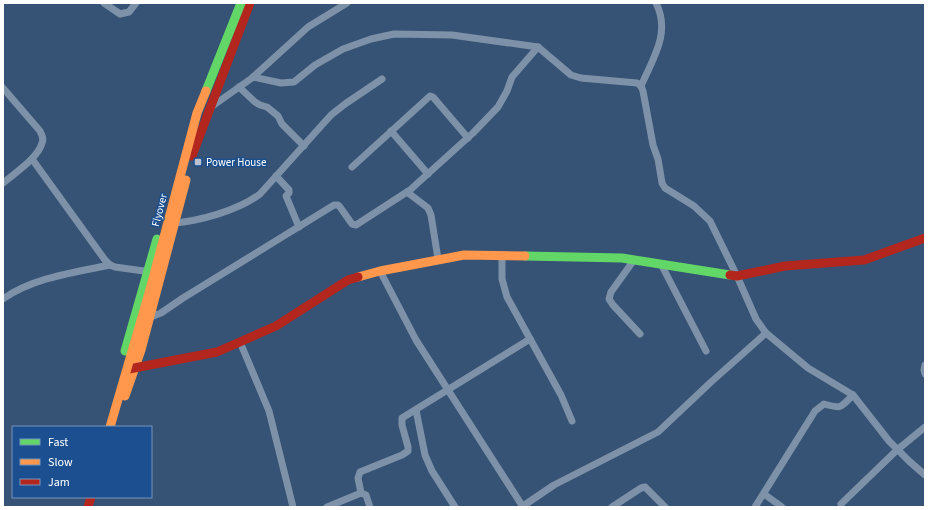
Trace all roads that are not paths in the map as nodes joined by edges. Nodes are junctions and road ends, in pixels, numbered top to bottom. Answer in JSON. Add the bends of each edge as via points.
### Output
{"nodes":[{"id":1,"x":104,"y":3,"type":"edge"},
{"id":2,"x":136,"y":3,"type":"edge"},
{"id":3,"x":234,"y":3,"type":"edge"},
{"id":4,"x":241,"y":3,"type":"edge"},
{"id":5,"x":250,"y":3,"type":"edge"},
{"id":6,"x":347,"y":3,"type":"edge"},
{"id":7,"x":656,"y":3,"type":"edge"},
{"id":8,"x":538,"y":47,"type":"junction"},
{"id":9,"x":253,"y":77,"type":"junction"},
{"id":10,"x":382,"y":79,"type":"dead end"},
{"id":11,"x":641,"y":86,"type":"junction"},
{"id":12,"x":239,"y":87,"type":"junction"},
{"id":13,"x":3,"y":88,"type":"edge"},
{"id":14,"x":196,"y":105,"type":"junction"},
{"id":15,"x":209,"y":108,"type":"junction"},
{"id":16,"x":391,"y":131,"type":"junction"},
{"id":17,"x":468,"y":138,"type":"junction"},
{"id":18,"x":304,"y":146,"type":"junction"},
{"id":19,"x":32,"y":158,"type":"junction"},
{"id":20,"x":352,"y":167,"type":"dead end"},
{"id":21,"x":428,"y":174,"type":"junction"},
{"id":22,"x":276,"y":176,"type":"junction"},
{"id":23,"x":3,"y":183,"type":"edge"},
{"id":24,"x":407,"y":192,"type":"junction"},
{"id":25,"x":175,"y":223,"type":"junction"},
{"id":26,"x":161,"y":224,"type":"junction"},
{"id":27,"x":299,"y":227,"type":"junction"},
{"id":28,"x":925,"y":238,"type":"edge"},
{"id":29,"x":502,"y":255,"type":"junction"},
{"id":30,"x":438,"y":260,"type":"junction"},
{"id":31,"x":634,"y":260,"type":"junction"},
{"id":32,"x":661,"y":264,"type":"junction"},
{"id":33,"x":110,"y":265,"type":"junction"},
{"id":34,"x":380,"y":271,"type":"junction"},
{"id":35,"x":148,"y":272,"type":"junction"},
{"id":36,"x":161,"y":274,"type":"junction"},
{"id":37,"x":737,"y":276,"type":"junction"},
{"id":38,"x":3,"y":299,"type":"edge"},
{"id":39,"x":135,"y":318,"type":"junction"},
{"id":40,"x":150,"y":318,"type":"junction"},
{"id":41,"x":766,"y":333,"type":"junction"},
{"id":42,"x":640,"y":334,"type":"dead end"},
{"id":43,"x":530,"y":339,"type":"junction"},
{"id":44,"x":240,"y":342,"type":"junction"},
{"id":45,"x":706,"y":350,"type":"dead end"},
{"id":46,"x":925,"y":365,"type":"edge"},
{"id":47,"x":135,"y":368,"type":"junction"},
{"id":48,"x":120,"y":370,"type":"junction"},
{"id":49,"x":925,"y":374,"type":"edge"},
{"id":50,"x":448,"y":391,"type":"junction"},
{"id":51,"x":853,"y":395,"type":"junction"},
{"id":52,"x":416,"y":410,"type":"junction"},
{"id":53,"x":572,"y":421,"type":"dead end"},
{"id":54,"x":104,"y":426,"type":"edge"},
{"id":55,"x":110,"y":426,"type":"edge"},
{"id":56,"x":116,"y":426,"type":"edge"},
{"id":57,"x":925,"y":427,"type":"edge"},
{"id":58,"x":897,"y":450,"type":"junction"},
{"id":59,"x":925,"y":475,"type":"edge"},
{"id":60,"x":361,"y":493,"type":"junction"},
{"id":61,"x":764,"y":494,"type":"junction"},
{"id":62,"x":841,"y":504,"type":"dead end"},
{"id":63,"x":293,"y":507,"type":"edge"},
{"id":64,"x":327,"y":507,"type":"edge"},
{"id":65,"x":370,"y":507,"type":"edge"},
{"id":66,"x":455,"y":507,"type":"edge"},
{"id":67,"x":523,"y":507,"type":"edge"},
{"id":68,"x":612,"y":507,"type":"edge"},
{"id":69,"x":664,"y":507,"type":"edge"},
{"id":70,"x":755,"y":507,"type":"edge"},
{"id":71,"x":782,"y":507,"type":"edge"}],
"edges":[{"from":1,"to":2,"type":"street","via":[[120,14],[128,12]]},
{"from":3,"to":14,"type":"main road"},
{"from":4,"to":55,"type":"main road","name":"Flyover","bridge":true,"via":[[197,113]]},
{"from":5,"to":15,"type":"main road"},
{"from":6,"to":9,"type":"street","via":[[308,27]]},
{"from":7,"to":11,"type":"street","via":[[663,26],[662,35]]},
{"from":8,"to":9,"type":"street","via":[[452,36],[394,34],[342,49],[315,65],[294,82],[281,83]]},
{"from":8,"to":11,"type":"street","via":[[571,75],[637,83]]},
{"from":8,"to":17,"type":"street","via":[[512,77],[498,107]]},
{"from":9,"to":12,"type":"street"},
{"from":10,"to":18,"type":"street","via":[[331,115]]},
{"from":11,"to":37,"type":"street","via":[[662,183],[665,188],[694,206],[710,221]]},
{"from":12,"to":15,"type":"street"},
{"from":12,"to":18,"type":"street","via":[[255,102],[278,116],[282,124]]},
{"from":13,"to":19,"type":"street","via":[[42,136],[43,142]]},
{"from":14,"to":15,"type":"street"},
{"from":14,"to":26,"type":"main road"},
{"from":15,"to":25,"type":"main road","via":[[193,150]]},
{"from":16,"to":17,"type":"street","via":[[432,96]]},
{"from":16,"to":20,"type":"street"},
{"from":16,"to":21,"type":"street"},
{"from":17,"to":21,"type":"street"},
{"from":18,"to":22,"type":"street"},
{"from":19,"to":23,"type":"street"},
{"from":19,"to":33,"type":"street"},
{"from":21,"to":24,"type":"street"},
{"from":22,"to":25,"type":"street","via":[[251,201],[210,217]]},
{"from":22,"to":27,"type":"street","via":[[289,190],[286,196]]},
{"from":24,"to":27,"type":"street","via":[[356,225],[352,224],[338,205],[334,205]]},
{"from":24,"to":30,"type":"street","via":[[428,208]]},
{"from":25,"to":26,"type":"street"},
{"from":25,"to":36,"type":"main road"},
{"from":26,"to":35,"type":"main road"},
{"from":27,"to":40,"type":"street"},
{"from":28,"to":37,"type":"main road","via":[[864,260],[785,266]]},
{"from":29,"to":30,"type":"main road","via":[[464,255]]},
{"from":29,"to":31,"type":"main road"},
{"from":29,"to":43,"type":"street","via":[[502,279],[507,297]]},
{"from":30,"to":34,"type":"main road"},
{"from":31,"to":32,"type":"main road"},
{"from":31,"to":42,"type":"street","via":[[611,292],[609,299]]},
{"from":32,"to":37,"type":"main road"},
{"from":32,"to":45,"type":"street"},
{"from":33,"to":35,"type":"street"},
{"from":33,"to":38,"type":"street","via":[[54,277],[25,287]]},
{"from":34,"to":44,"type":"main road","via":[[348,280],[276,326]]},
{"from":34,"to":50,"type":"street","via":[[416,340]]},
{"from":35,"to":36,"type":"street"},
{"from":35,"to":39,"type":"main road"},
{"from":36,"to":40,"type":"main road"},
{"from":37,"to":41,"type":"street","via":[[756,319]]},
{"from":39,"to":40,"type":"street"},
{"from":39,"to":48,"type":"main road"},
{"from":40,"to":47,"type":"main road"},
{"from":41,"to":51,"type":"street","via":[[808,368]]},
{"from":41,"to":67,"type":"street","via":[[658,432],[554,485]]},
{"from":43,"to":50,"type":"street"},
{"from":43,"to":53,"type":"street","via":[[561,395]]},
{"from":44,"to":47,"type":"main road","via":[[217,352]]},
{"from":44,"to":63,"type":"street","via":[[270,411]]},
{"from":46,"to":49,"type":"street"},
{"from":47,"to":48,"type":"main road"},
{"from":47,"to":56,"type":"main road"},
{"from":48,"to":54,"type":"main road"},
{"from":50,"to":52,"type":"street"},
{"from":50,"to":67,"type":"street"},
{"from":51,"to":58,"type":"street"},
{"from":51,"to":61,"type":"street","via":[[842,406],[819,406]]},
{"from":52,"to":60,"type":"street","via":[[401,421],[408,451],[360,472],[358,478]]},
{"from":52,"to":66,"type":"street","via":[[425,455]]},
{"from":57,"to":58,"type":"street"},
{"from":58,"to":59,"type":"street"},
{"from":58,"to":62,"type":"street"},
{"from":60,"to":64,"type":"street"},
{"from":60,"to":65,"type":"street","via":[[366,495]]},
{"from":61,"to":70,"type":"street"},
{"from":61,"to":71,"type":"street"},
{"from":68,"to":69,"type":"street","via":[[645,487]]}]}
